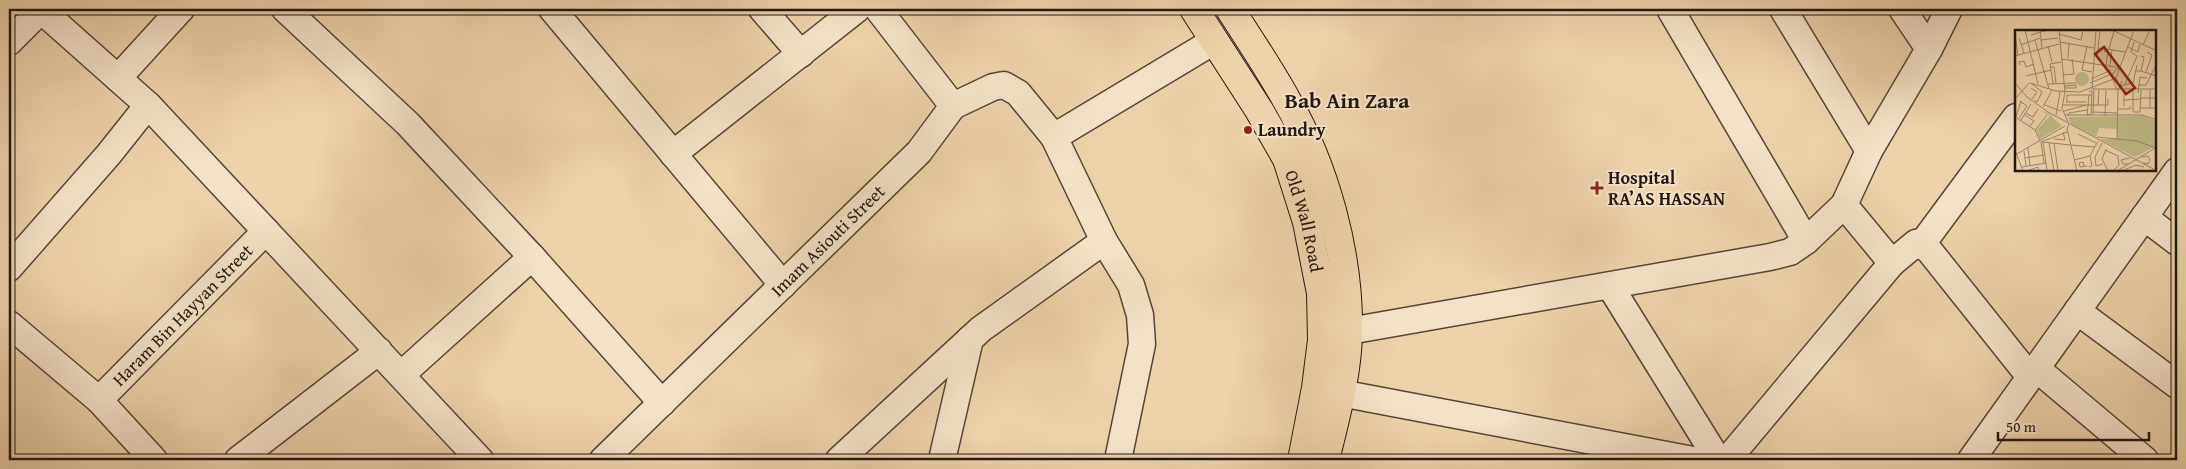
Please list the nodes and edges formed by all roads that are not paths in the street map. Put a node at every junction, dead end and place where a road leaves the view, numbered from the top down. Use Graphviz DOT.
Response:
graph roads {
  1 [pos="181,9"];
  2 [pos="285,9"];
  3 [pos="552,9"];
  4 [pos="762,9"];
  5 [pos="858,9"];
  6 [pos="878,9"];
  7 [pos="1194,9"];
  8 [pos="1230,9"];
  9 [pos="1670,9"];
  10 [pos="1783,9"];
  11 [pos="1902,9"];
  12 [pos="1949,9"];
  13 [pos="42,10"];
  14 [pos="1214,41"];
  15 [pos="9,42"];
  16 [pos="1929,49"];
  17 [pos="801,54"];
  18 [pos="118,78"];
  19 [pos="148,105"];
  20 [pos="953,106"];
  21 [pos="2015,118"];
  22 [pos="1054,137"];
  23 [pos="1869,151"];
  24 [pos="673,154"];
  25 [pos="2177,171"];
  26 [pos="1844,204"];
  27 [pos="2144,218"];
  28 [pos="266,230"];
  29 [pos="1104,241"];
  30 [pos="1806,241"];
  31 [pos="2177,242"];
  32 [pos="1922,244"];
  33 [pos="532,257"];
  34 [pos="1892,263"];
  35 [pos="9,268"];
  36 [pos="783,285"];
  37 [pos="1610,286"];
  38 [pos="1334,293"];
  39 [pos="2077,311"];
  40 [pos="9,324"];
  41 [pos="1348,331"];
  42 [pos="970,339"];
  43 [pos="379,351"];
  44 [pos="2033,373"];
  45 [pos="401,375"];
  46 [pos="2177,384"];
  47 [pos="1328,390"];
  48 [pos="99,400"];
  49 [pos="662,403"];
  50 [pos="612,457"];
  51 [pos="474,458"];
  52 [pos="1975,458"];
  53 [pos="154,460"];
  54 [pos="238,460"];
  55 [pos="839,460"];
  56 [pos="942,460"];
  57 [pos="1118,460"];
  58 [pos="1302,460"];
  59 [pos="1325,460"];
  60 [pos="1693,460"];
  61 [pos="1718,460"];
  62 [pos="1726,460"];
  63 [pos="2145,460"];
  1 -- 18 [label="street"];
  2 -- 33 [label="street"];
  3 -- 24 [label="street"];
  4 -- 17 [label="street"];
  5 -- 17 [label="street"];
  6 -- 20 [label="street"];
  7 -- 14 [label="main road, Old Wall Road"];
  8 -- 38 [label="main road, Old Wall Road"];
  9 -- 30 [label="street"];
  10 -- 23 [label="street"];
  11 -- 16 [label="street"];
  12 -- 16 [label="street"];
  13 -- 15 [label="street"];
  13 -- 18 [label="street"];
  14 -- 22 [label="street"];
  14 -- 38 [label="main road, Old Wall Road"];
  16 -- 23 [label="street"];
  17 -- 24 [label="street"];
  18 -- 19 [label="street"];
  19 -- 28 [label="street"];
  19 -- 35 [label="street"];
  20 -- 22 [label="street, Imam Asiouti Street"];
  20 -- 36 [label="street, Imam Asiouti Street"];
  21 -- 32 [label="street"];
  22 -- 29 [label="street, Imam Asiouti Street"];
  23 -- 26 [label="street"];
  24 -- 36 [label="street"];
  25 -- 27 [label="street"];
  26 -- 30 [label="street"];
  26 -- 34 [label="street"];
  27 -- 31 [label="street"];
  27 -- 39 [label="street"];
  28 -- 43 [label="street"];
  28 -- 48 [label="street, Haram Bin Hayyan Street"];
  29 -- 42 [label="street"];
  29 -- 57 [label="street, Imam Asiouti Street"];
  30 -- 37 [label="street"];
  32 -- 34 [label="street"];
  32 -- 44 [label="street"];
  33 -- 45 [label="street"];
  33 -- 49 [label="street"];
  34 -- 62 [label="street"];
  36 -- 49 [label="street, Imam Asiouti Street"];
  37 -- 41 [label="street"];
  37 -- 61 [label="street"];
  38 -- 41 [label="main road, Old Wall Road"];
  38 -- 47 [label="main road, Old Wall Road"];
  39 -- 44 [label="street"];
  39 -- 46 [label="street"];
  40 -- 48 [label="street"];
  41 -- 47 [label="main road, Old Wall Road"];
  42 -- 55 [label="street"];
  42 -- 56 [label="street"];
  43 -- 45 [label="street"];
  43 -- 54 [label="street"];
  44 -- 52 [label="street"];
  44 -- 63 [label="street"];
  45 -- 51 [label="street"];
  47 -- 58 [label="main road, Old Wall Road"];
  47 -- 59 [label="main road, Old Wall Road"];
  47 -- 60 [label="street"];
  48 -- 53 [label="street"];
  49 -- 50 [label="street, Imam Asiouti Street"];
}
